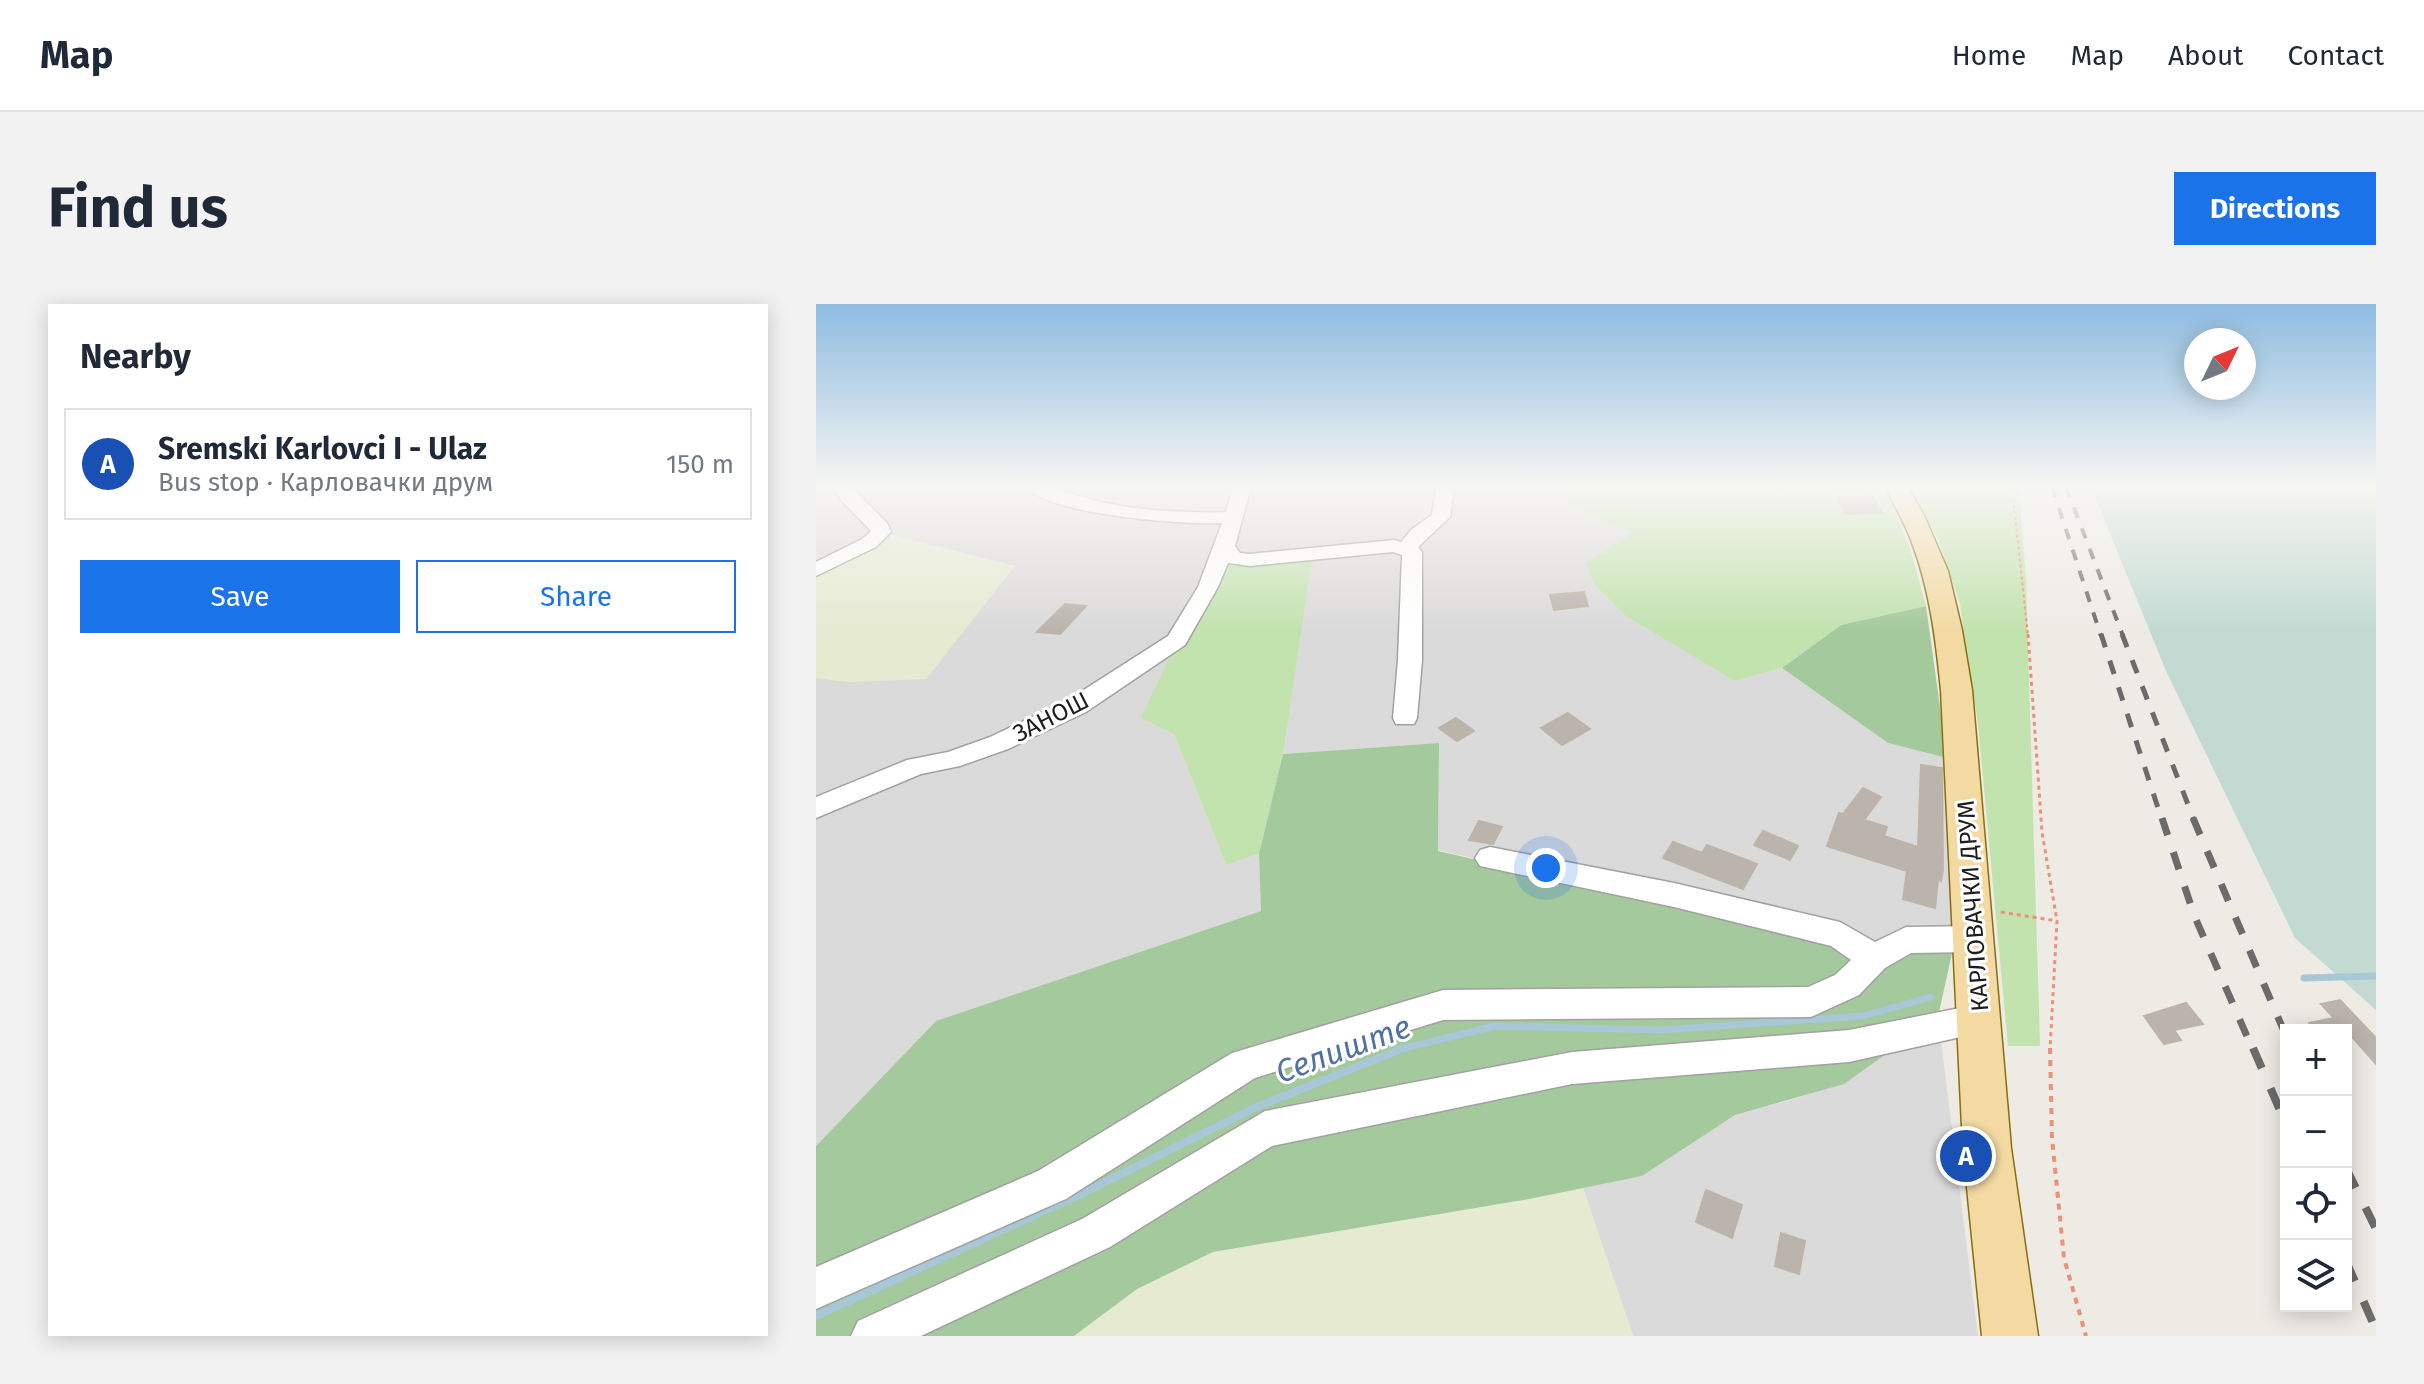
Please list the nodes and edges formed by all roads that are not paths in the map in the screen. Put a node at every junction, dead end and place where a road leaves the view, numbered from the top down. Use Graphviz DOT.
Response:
graph roads {
  1 [pos="878,535"];
  2 [pos="1228,535"];
  3 [pos="1417,535"];
  4 [pos="1920,535"];
  5 [pos="1225,546"];
  6 [pos="1407,548"];
  7 [pos="816,570"];
  8 [pos="1405,718"];
  9 [pos="816,808"];
  10 [pos="1490,858"];
  11 [pos="1974,923"];
  12 [pos="1874,958"];
  13 [pos="1980,1019"];
  14 [pos="816,1288"];
  15 [pos="873,1336"];
  16 [pos="2010,1336"];
  1 -- 7 [label="street"];
  2 -- 5 [label="street, ЗАНОШ"];
  3 -- 6 [label="street"];
  4 -- 11 [label="main road, КАРЛОВАЧКИ ДРУМ"];
  5 -- 6 [label="street"];
  5 -- 9 [label="street, ЗАНОШ"];
  6 -- 8 [label="street"];
  10 -- 12 [label="street"];
  11 -- 12 [label="street"];
  11 -- 13 [label="main road, КАРЛОВАЧКИ ДРУМ"];
  12 -- 14 [label="street"];
  13 -- 15 [label="street"];
  13 -- 16 [label="main road, КАРЛОВАЧКИ ДРУМ"];
}
